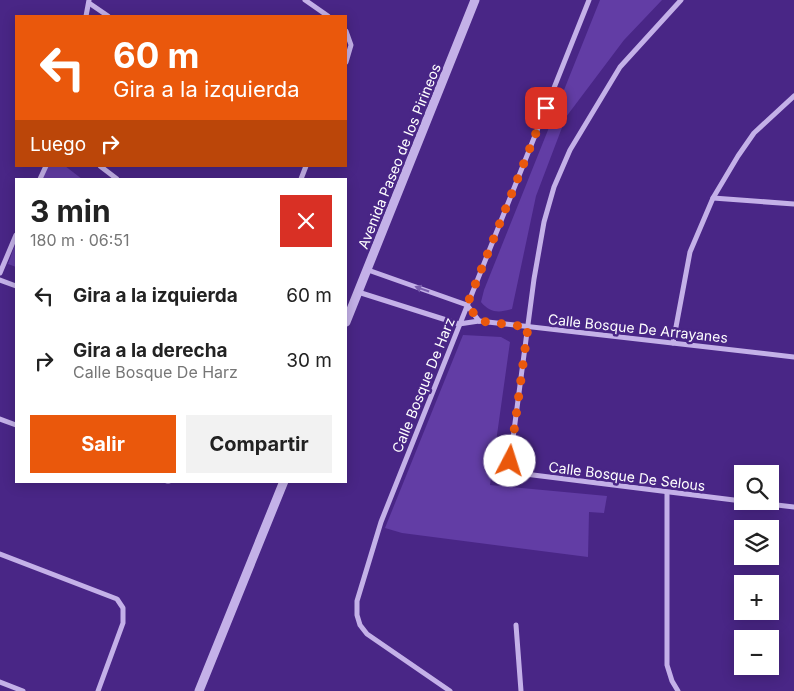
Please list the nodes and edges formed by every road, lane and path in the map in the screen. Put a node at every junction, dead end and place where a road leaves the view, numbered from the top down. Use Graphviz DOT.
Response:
graph roads {
  1 [pos="305,0"];
  2 [pos="475,0"];
  3 [pos="590,0"];
  4 [pos="681,0"];
  5 [pos="89,1"];
  6 [pos="86,15"];
  7 [pos="107,15"];
  8 [pos="327,15"];
  9 [pos="347,33"];
  10 [pos="347,60"];
  11 [pos="794,96"];
  12 [pos="101,167"];
  13 [pos="116,178"];
  14 [pos="713,198"];
  15 [pos="794,204"];
  16 [pos="15,237"];
  17 [pos="368,270"];
  18 [pos="0,273"];
  19 [pos="0,280"];
  20 [pos="15,286"];
  21 [pos="358,292"];
  22 [pos="467,305"];
  23 [pos="347,320"];
  24 [pos="480,321"];
  25 [pos="459,324"];
  26 [pos="528,327"];
  27 [pos="673,343"];
  28 [pos="794,357"];
  29 [pos="0,419"];
  30 [pos="15,426"];
  31 [pos="283,483"];
  32 [pos="667,493"];
  33 [pos="734,500"];
  34 [pos="779,505"];
  35 [pos="794,507"];
  36 [pos="0,554"];
  37 [pos="516,625"];
  38 [pos="0,682"];
  39 [pos="23,691"];
  40 [pos="98,691"];
  41 [pos="199,691"];
  42 [pos="450,691"];
  43 [pos="521,691"];
  44 [pos="678,691"];
  1 -- 8 [label="street"];
  2 -- 17 [label="street, Avenida Paseo de los Pirineos"];
  3 -- 22 [label="street, Calle Bosque De Harz"];
  4 -- 26 [label="street, Calle Bosque De Selous"];
  5 -- 6 [label="street"];
  5 -- 7 [label="street"];
  9 -- 10 [label="street"];
  11 -- 14 [label="street"];
  12 -- 13 [label="street"];
  14 -- 15 [label="street"];
  14 -- 27 [label="street"];
  16 -- 18 [label="street"];
  17 -- 21 [label="street, Avenida Paseo de los Pirineos"];
  22 -- 17 [label="street, one-way"];
  19 -- 20 [label="street"];
  21 -- 23 [label="street, Avenida Paseo de los Pirineos"];
  21 -- 25 [label="street, Calle Bosque De Arrayanes"];
  22 -- 24 [label="street"];
  22 -- 25 [label="street, Calle Bosque De Harz"];
  24 -- 25 [label="street, Calle Bosque De Arrayanes"];
  24 -- 26 [label="street, Calle Bosque De Arrayanes"];
  25 -- 42 [label="street, Calle Bosque De Harz"];
  26 -- 27 [label="street, Calle Bosque De Arrayanes"];
  26 -- 32 [label="street, Calle Bosque De Selous"];
  27 -- 28 [label="street, Calle Bosque De Arrayanes"];
  29 -- 30 [label="street"];
  31 -- 41 [label="street"];
  32 -- 33 [label="street, Calle Bosque De Selous"];
  32 -- 44 [label="street"];
  34 -- 35 [label="street, Calle Bosque De Selous"];
  36 -- 40 [label="street"];
  37 -- 43 [label="street"];
  38 -- 39 [label="street"];
}
